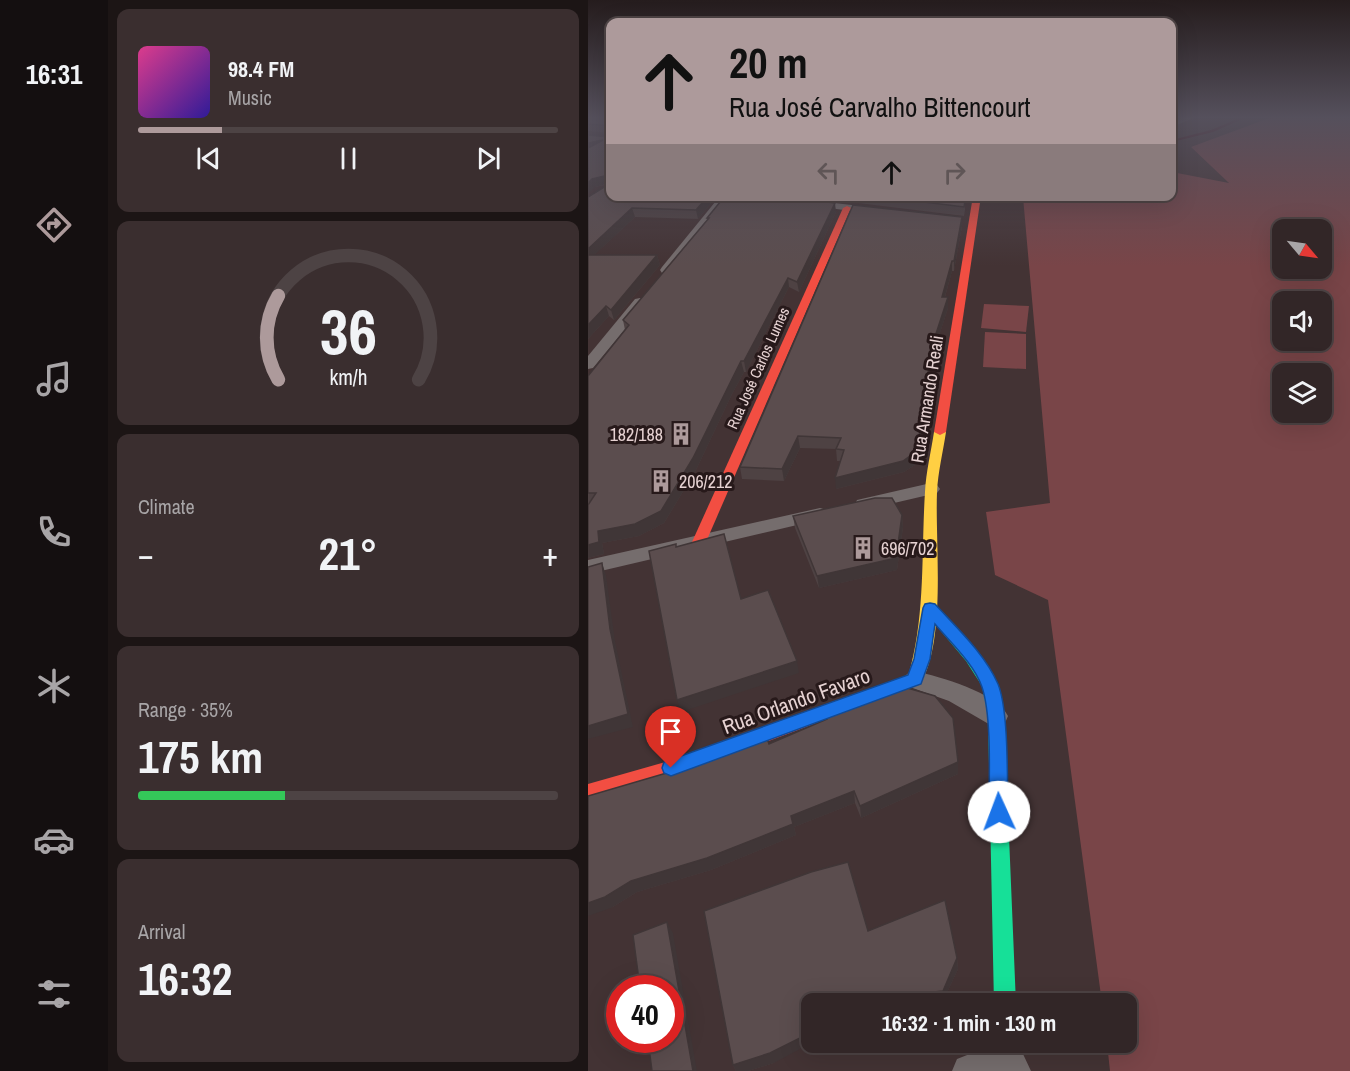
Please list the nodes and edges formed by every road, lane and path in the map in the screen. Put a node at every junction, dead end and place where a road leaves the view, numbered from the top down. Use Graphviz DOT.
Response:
graph roads {
  1 [pos="722,201"];
  2 [pos="791,201"];
  3 [pos="975,201"];
  4 [pos="847,208"];
  5 [pos="882,212"];
  6 [pos="661,276"];
  7 [pos="646,294"];
  8 [pos="588,365"];
  9 [pos="931,489"];
  10 [pos="699,542"];
  11 [pos="588,567"];
  12 [pos="930,608"];
  13 [pos="915,680"];
  14 [pos="996,716"];
  15 [pos="588,792"];
  16 [pos="1005,993"];
  17 [pos="1009,1056"];
  18 [pos="969,1071"];
  1 -- 6 [label="street"];
  2 -- 4 [label="street"];
  3 -- 9 [label="street, Rua Armando Reali"];
  4 -- 5 [label="street"];
  4 -- 10 [label="street, Rua José Carlos Lumes"];
  7 -- 8 [label="street"];
  9 -- 10 [label="street"];
  9 -- 12 [label="street, Rua Armando Reali"];
  10 -- 11 [label="street"];
  12 -- 13 [label="street, Rua Armando Reali"];
  12 -- 14 [label="street"];
  13 -- 14 [label="street"];
  13 -- 15 [label="street, Rua Orlando Favaro"];
  14 -- 16 [label="street"];
  17 -- 18 [label="street"];
}
